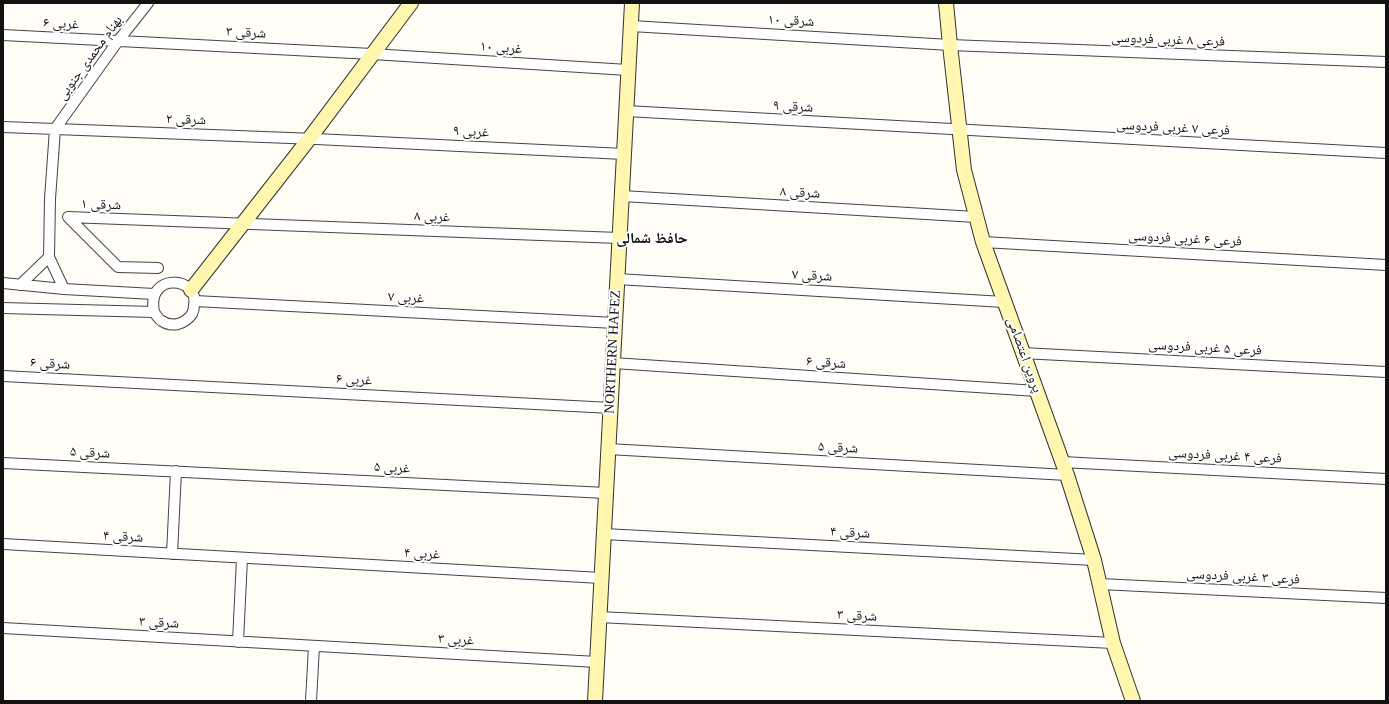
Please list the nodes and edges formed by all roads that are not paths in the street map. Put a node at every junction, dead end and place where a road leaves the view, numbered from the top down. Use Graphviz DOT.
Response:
graph roads {
  1 [pos="148,3"];
  2 [pos="411,3"];
  3 [pos="632,3"];
  4 [pos="946,3"];
  5 [pos="631,26"];
  6 [pos="3,35"];
  7 [pos="118,41"];
  8 [pos="950,45"];
  9 [pos="372,54"];
  10 [pos="1386,62"];
  11 [pos="628,70"];
  12 [pos="626,111"];
  13 [pos="3,127"];
  14 [pos="55,129"];
  15 [pos="959,131"];
  16 [pos="312,139"];
  17 [pos="1386,153"];
  18 [pos="624,154"];
  19 [pos="622,196"];
  20 [pos="976,217"];
  21 [pos="244,223"];
  22 [pos="620,238"];
  23 [pos="983,242"];
  24 [pos="49,257"];
  25 [pos="1386,264"];
  26 [pos="158,268"];
  27 [pos="617,279"];
  28 [pos="3,284"];
  29 [pos="20,285"];
  30 [pos="64,289"];
  31 [pos="154,294"];
  32 [pos="193,296"];
  33 [pos="1004,302"];
  34 [pos="3,308"];
  35 [pos="154,312"];
  36 [pos="615,323"];
  37 [pos="1022,353"];
  38 [pos="613,363"];
  39 [pos="1386,372"];
  40 [pos="3,376"];
  41 [pos="96,381"];
  42 [pos="1036,391"];
  43 [pos="610,408"];
  44 [pos="608,449"];
  45 [pos="3,463"];
  46 [pos="1065,469"];
  47 [pos="176,471"];
  48 [pos="1386,479"];
  49 [pos="606,492"];
  50 [pos="604,534"];
  51 [pos="3,544"];
  52 [pos="172,554"];
  53 [pos="242,558"];
  54 [pos="1094,560"];
  55 [pos="601,578"];
  56 [pos="1100,584"];
  57 [pos="1386,598"];
  58 [pos="599,617"];
  59 [pos="3,628"];
  60 [pos="238,642"];
  61 [pos="1114,643"];
  62 [pos="314,646"];
  63 [pos="597,662"];
  64 [pos="311,701"];
  65 [pos="595,701"];
  66 [pos="1133,701"];
  1 -- 7 [label="street, بهنام محمدی جنوبی"];
  2 -- 9 [label="main road"];
  3 -- 5 [label="main road, NORTHERN HAFEZ"];
  4 -- 8 [label="main road, پروین اعتصامی"];
  5 -- 8 [label="street, شرقی ۱۰"];
  5 -- 11 [label="main road, NORTHERN HAFEZ"];
  6 -- 7 [label="street, ۶ غربی"];
  7 -- 9 [label="street, ۳ شرقی"];
  7 -- 14 [label="street, بهنام محمدی جنوبی"];
  8 -- 10 [label="street, فرعی ۸ غربی فردوسی"];
  8 -- 15 [label="main road, پروین اعتصامی"];
  9 -- 11 [label="street, ۱۰ غربی"];
  9 -- 16 [label="main road"];
  11 -- 12 [label="main road, NORTHERN HAFEZ"];
  12 -- 15 [label="street, شرقی ۹"];
  12 -- 18 [label="main road, NORTHERN HAFEZ"];
  13 -- 14 [label="street"];
  14 -- 16 [label="street, ۲ شرقی"];
  14 -- 24 [label="street"];
  15 -- 17 [label="street, فرعی ۷ غربی فردوسی"];
  15 -- 20 [label="main road, پروین اعتصامی"];
  16 -- 18 [label="street, ۹ غربی"];
  16 -- 21 [label="main road"];
  18 -- 19 [label="main road, NORTHERN HAFEZ"];
  19 -- 20 [label="street, ۸ شرقی"];
  19 -- 22 [label="main road, NORTHERN HAFEZ"];
  20 -- 23 [label="main road, پروین اعتصامی"];
  21 -- 22 [label="street, ۸ غربی"];
  21 -- 26 [label="street, ۱ شرقی"];
  21 -- 32 [label="main road"];
  22 -- 27 [label="main road, NORTHERN HAFEZ"];
  23 -- 25 [label="street, فرعی ۶ غربی فردوسی"];
  23 -- 33 [label="main road, پروین اعتصامی"];
  24 -- 29 [label="street"];
  24 -- 30 [label="street"];
  27 -- 33 [label="street, ۷ شرقی"];
  27 -- 36 [label="main road, NORTHERN HAFEZ"];
  28 -- 29 [label="street"];
  29 -- 30 [label="street"];
  30 -- 31 [label="street"];
  31 -- 32 [label="street"];
  31 -- 35 [label="street"];
  32 -- 35 [label="street"];
  32 -- 36 [label="street, ۷ غربی"];
  33 -- 37 [label="main road, پروین اعتصامی"];
  34 -- 35 [label="street"];
  36 -- 38 [label="main road, NORTHERN HAFEZ"];
  37 -- 39 [label="street, فرعی ۵ غربی فردوسی"];
  37 -- 42 [label="main road, پروین اعتصامی"];
  38 -- 42 [label="street, ۶ شرقی"];
  38 -- 43 [label="main road, NORTHERN HAFEZ"];
  40 -- 41 [label="street, ۶ شرقی"];
  41 -- 43 [label="street, ۶ غربی"];
  42 -- 46 [label="main road, پروین اعتصامی"];
  43 -- 44 [label="main road, NORTHERN HAFEZ"];
  44 -- 46 [label="street, ۵ شرقی"];
  44 -- 49 [label="main road, NORTHERN HAFEZ"];
  45 -- 47 [label="street, ۵ شرقی"];
  46 -- 48 [label="street, فرعی ۴ غربی فردوسی"];
  46 -- 54 [label="main road, پروین اعتصامی"];
  47 -- 49 [label="street, ۵ غربی"];
  47 -- 52 [label="street"];
  49 -- 50 [label="main road, NORTHERN HAFEZ"];
  50 -- 54 [label="street, ۴ شرقی"];
  50 -- 55 [label="main road, NORTHERN HAFEZ"];
  51 -- 52 [label="street, ۴ شرقی"];
  52 -- 53 [label="street, ۴ شرقی"];
  53 -- 55 [label="street, ۴ غربی"];
  53 -- 60 [label="street"];
  54 -- 56 [label="main road, پروین اعتصامی"];
  55 -- 58 [label="main road, NORTHERN HAFEZ"];
  56 -- 57 [label="street, فرعی ۳ غربی فردوسی"];
  56 -- 61 [label="main road, پروین اعتصامی"];
  58 -- 61 [label="street, ۳ شرقی"];
  58 -- 63 [label="main road, NORTHERN HAFEZ"];
  59 -- 60 [label="street, ۳ شرقی"];
  60 -- 62 [label="street, ۳ شرقی"];
  61 -- 66 [label="main road, پروین اعتصامی"];
  62 -- 63 [label="street, ۳ غربی"];
  62 -- 64 [label="street"];
  63 -- 65 [label="main road, NORTHERN HAFEZ"];
}
